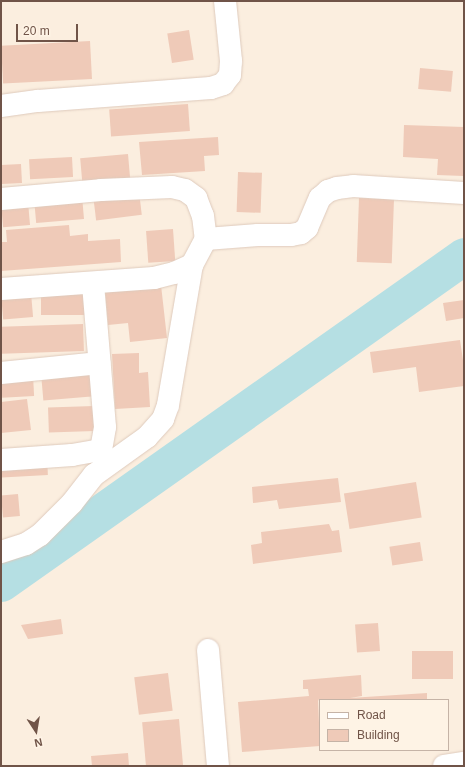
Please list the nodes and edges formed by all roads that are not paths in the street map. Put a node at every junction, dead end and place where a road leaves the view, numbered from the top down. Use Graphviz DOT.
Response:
graph roads {
  1 [pos="225,1"];
  2 [pos="1,106"];
  3 [pos="464,193"];
  4 [pos="1,199"];
  5 [pos="206,239"];
  6 [pos="192,265"];
  7 [pos="93,283"];
  8 [pos="1,289"];
  9 [pos="99,363"];
  10 [pos="1,373"];
  11 [pos="101,450"];
  12 [pos="1,460"];
  13 [pos="94,475"];
  14 [pos="1,552"];
  15 [pos="208,650"];
  16 [pos="464,763"];
  17 [pos="218,766"];
  18 [pos="444,766"];
  1 -- 2 [label="street"];
  3 -- 5 [label="street"];
  4 -- 5 [label="street"];
  5 -- 6 [label="street"];
  6 -- 7 [label="street"];
  6 -- 13 [label="street"];
  7 -- 8 [label="street"];
  7 -- 9 [label="street"];
  9 -- 10 [label="street"];
  9 -- 11 [label="street"];
  11 -- 12 [label="street"];
  11 -- 13 [label="street"];
  13 -- 14 [label="street"];
  15 -- 17 [label="street"];
  16 -- 18 [label="street"];
}
